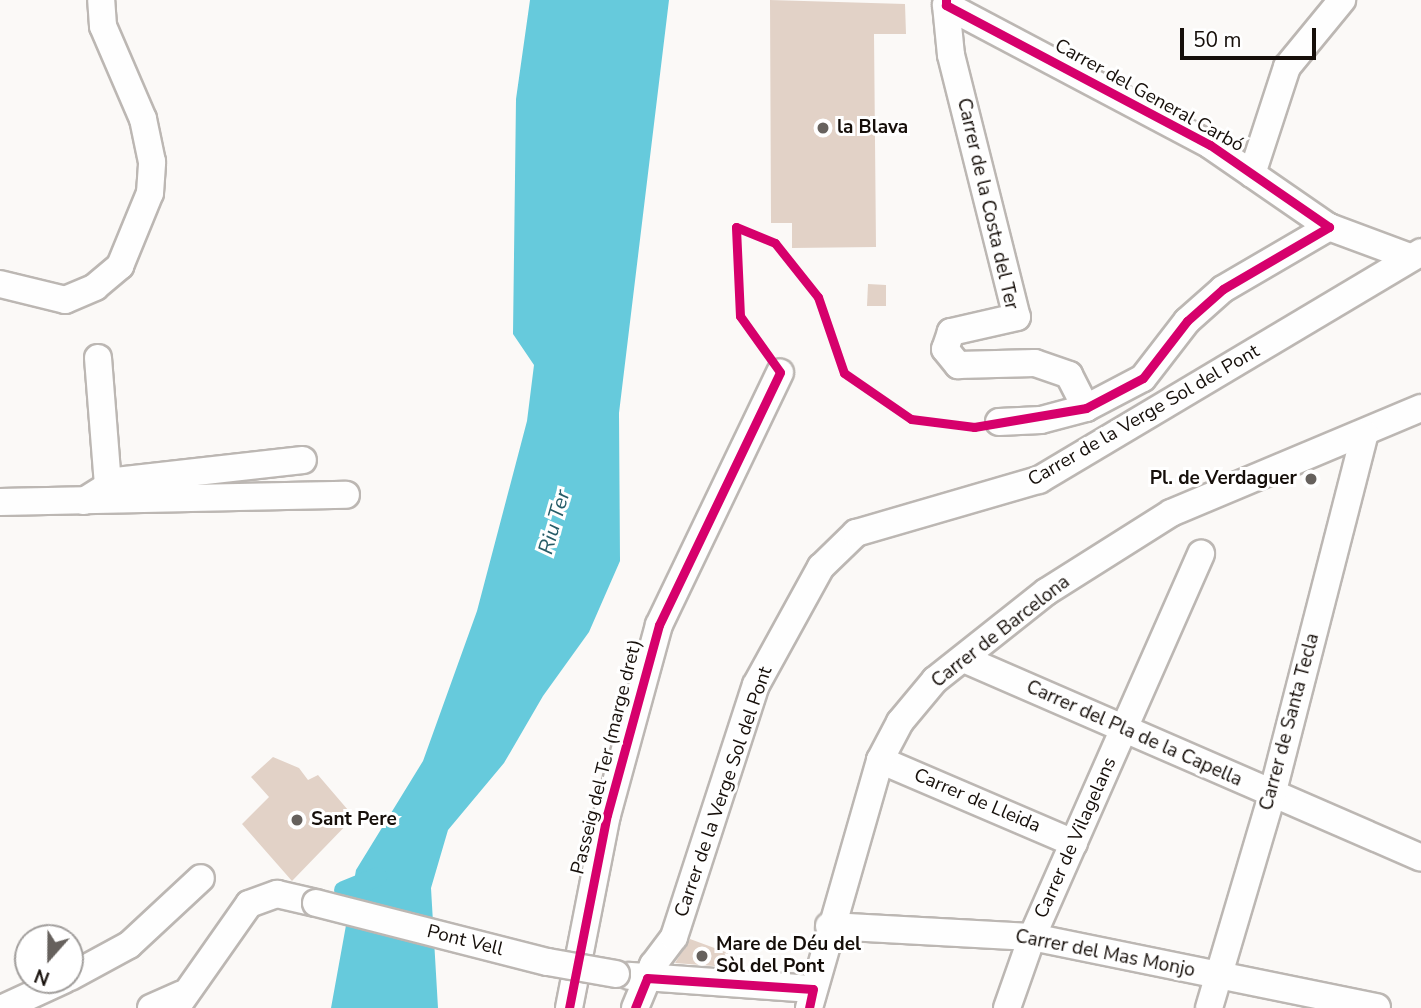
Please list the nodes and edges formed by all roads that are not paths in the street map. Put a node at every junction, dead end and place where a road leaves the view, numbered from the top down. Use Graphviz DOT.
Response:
graph roads {
  1 [pos="101,0"];
  2 [pos="1342,0"];
  3 [pos="946,5"];
  4 [pos="1252,174"];
  5 [pos="1329,227"];
  6 [pos="1414,254"];
  7 [pos="0,284"];
  8 [pos="98,358"];
  9 [pos="780,372"];
  10 [pos="1086,408"];
  11 [pos="1421,408"];
  12 [pos="999,422"];
  13 [pos="1365,434"];
  14 [pos="303,460"];
  15 [pos="108,486"];
  16 [pos="346,495"];
  17 [pos="0,502"];
  18 [pos="83,502"];
  19 [pos="1201,554"];
  20 [pos="964,659"];
  21 [pos="1124,731"];
  22 [pos="880,760"];
  23 [pos="1272,795"];
  24 [pos="1074,843"];
  25 [pos="1421,858"];
  26 [pos="201,878"];
  27 [pos="830,926"];
  28 [pos="1032,937"];
  29 [pos="84,969"];
  30 [pos="1216,976"];
  31 [pos="647,978"];
  32 [pos="34,994"];
  33 [pos="811,999"];
  34 [pos="179,1001"];
  35 [pos="1377,1007"];
  36 [pos="3,1008"];
  37 [pos="151,1008"];
  38 [pos="569,1008"];
  39 [pos="635,1008"];
  40 [pos="1007,1008"];
  41 [pos="1209,1008"];
  1 -- 7 [label="street"];
  2 -- 4 [label="street"];
  3 -- 4 [label="street, Carrer del General Carbó"];
  3 -- 10 [label="street, Carrer de la Costa del Ter"];
  4 -- 5 [label="street, Carrer del General Carbó"];
  5 -- 6 [label="street, Carrer del General Carbó"];
  5 -- 10 [label="street"];
  6 -- 31 [label="street, Carrer de la Verge Sol del Pont"];
  8 -- 15 [label="street"];
  9 -- 38 [label="street, Passeig del Ter (marge dret)"];
  10 -- 12 [label="street"];
  11 -- 13 [label="street, Carrer de Barcelona"];
  13 -- 20 [label="street, Carrer de Barcelona"];
  13 -- 23 [label="street, Carrer de Santa Tecla"];
  14 -- 15 [label="street"];
  15 -- 18 [label="street"];
  16 -- 18 [label="street"];
  17 -- 18 [label="street"];
  19 -- 21 [label="street, Carrer de Vilagelans"];
  20 -- 21 [label="street, Carrer del Pla de la Capella"];
  20 -- 22 [label="street, Carrer de Barcelona"];
  21 -- 23 [label="street, Carrer del Pla de la Capella"];
  21 -- 24 [label="street, Carrer de Vilagelans"];
  22 -- 24 [label="street, Carrer de Lleida"];
  22 -- 27 [label="street, Carrer de Barcelona"];
  23 -- 25 [label="street, Carrer del Pla de la Capella"];
  23 -- 30 [label="street, Carrer de Santa Tecla"];
  24 -- 28 [label="street, Carrer de Vilagelans"];
  26 -- 29 [label="street"];
  27 -- 28 [label="street, Carrer del Mas Monjo"];
  27 -- 33 [label="street, Carrer de Barcelona"];
  28 -- 30 [label="street, Carrer del Mas Monjo"];
  28 -- 40 [label="street, Carrer de Vilagelans"];
  30 -- 35 [label="street, Carrer del Mas Monjo"];
  30 -- 41 [label="street, Carrer de Santa Tecla"];
  31 -- 33 [label="street, Pont Vell"];
  31 -- 34 [label="street, Pont Vell, bridge"];
  31 -- 39 [label="street, Carrer de la Verge Sol del Pont"];
  32 -- 36 [label="street"];
  34 -- 37 [label="street"];
}
